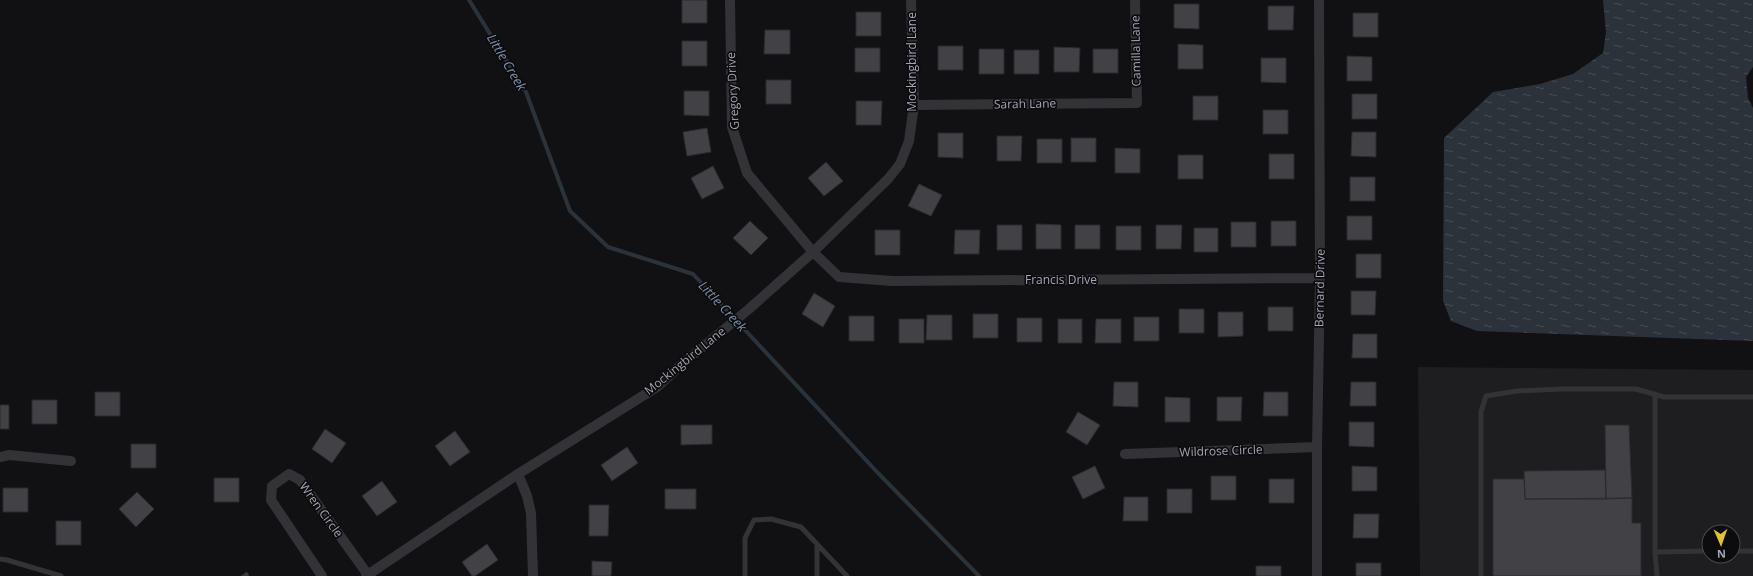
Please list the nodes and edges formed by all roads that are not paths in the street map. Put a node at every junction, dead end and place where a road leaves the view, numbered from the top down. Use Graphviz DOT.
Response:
graph roads {
  1 [pos="730,0"];
  2 [pos="911,0"];
  3 [pos="1136,0"];
  4 [pos="1319,0"];
  5 [pos="1137,102"];
  6 [pos="914,105"];
  7 [pos="813,252"];
  8 [pos="1320,278"];
  9 [pos="1656,394"];
  10 [pos="1753,396"];
  11 [pos="1317,447"];
  12 [pos="1125,454"];
  13 [pos="0,457"];
  14 [pos="71,461"];
  15 [pos="518,474"];
  16 [pos="817,544"];
  17 [pos="1701,551"];
  18 [pos="1741,551"];
  19 [pos="1753,551"];
  20 [pos="1655,552"];
  21 [pos="0,560"];
  22 [pos="367,575"];
  23 [pos="61,576"];
  24 [pos="322,576"];
  25 [pos="532,576"];
  26 [pos="745,576"];
  27 [pos="817,576"];
  28 [pos="847,576"];
  29 [pos="1317,576"];
  30 [pos="1480,576"];
  31 [pos="1657,576"];
  1 -- 7 [label="street, Gregory Drive"];
  2 -- 6 [label="street, Mockingbird Lane"];
  3 -- 5 [label="street, Camilla Lane"];
  4 -- 8 [label="street, Bernard Drive"];
  5 -- 6 [label="street, Sarah Lane"];
  6 -- 7 [label="street, Mockingbird Lane"];
  7 -- 8 [label="street, Francis Drive"];
  7 -- 15 [label="street, Mockingbird Lane"];
  8 -- 11 [label="street, Bernard Drive"];
  9 -- 10 [label="lane"];
  9 -- 20 [label="lane"];
  9 -- 30 [label="lane"];
  11 -- 12 [label="street, Wildrose Circle"];
  11 -- 29 [label="street, Bernard Drive"];
  13 -- 14 [label="street"];
  15 -- 22 [label="street, Mockingbird Lane"];
  15 -- 25 [label="street"];
  16 -- 26 [label="lane"];
  16 -- 27 [label="lane"];
  16 -- 28 [label="lane"];
  17 -- 20 [label="lane"];
  18 -- 19 [label="lane"];
  20 -- 31 [label="lane"];
  21 -- 23 [label="lane"];
  22 -- 24 [label="street, Wren Circle"];
}
